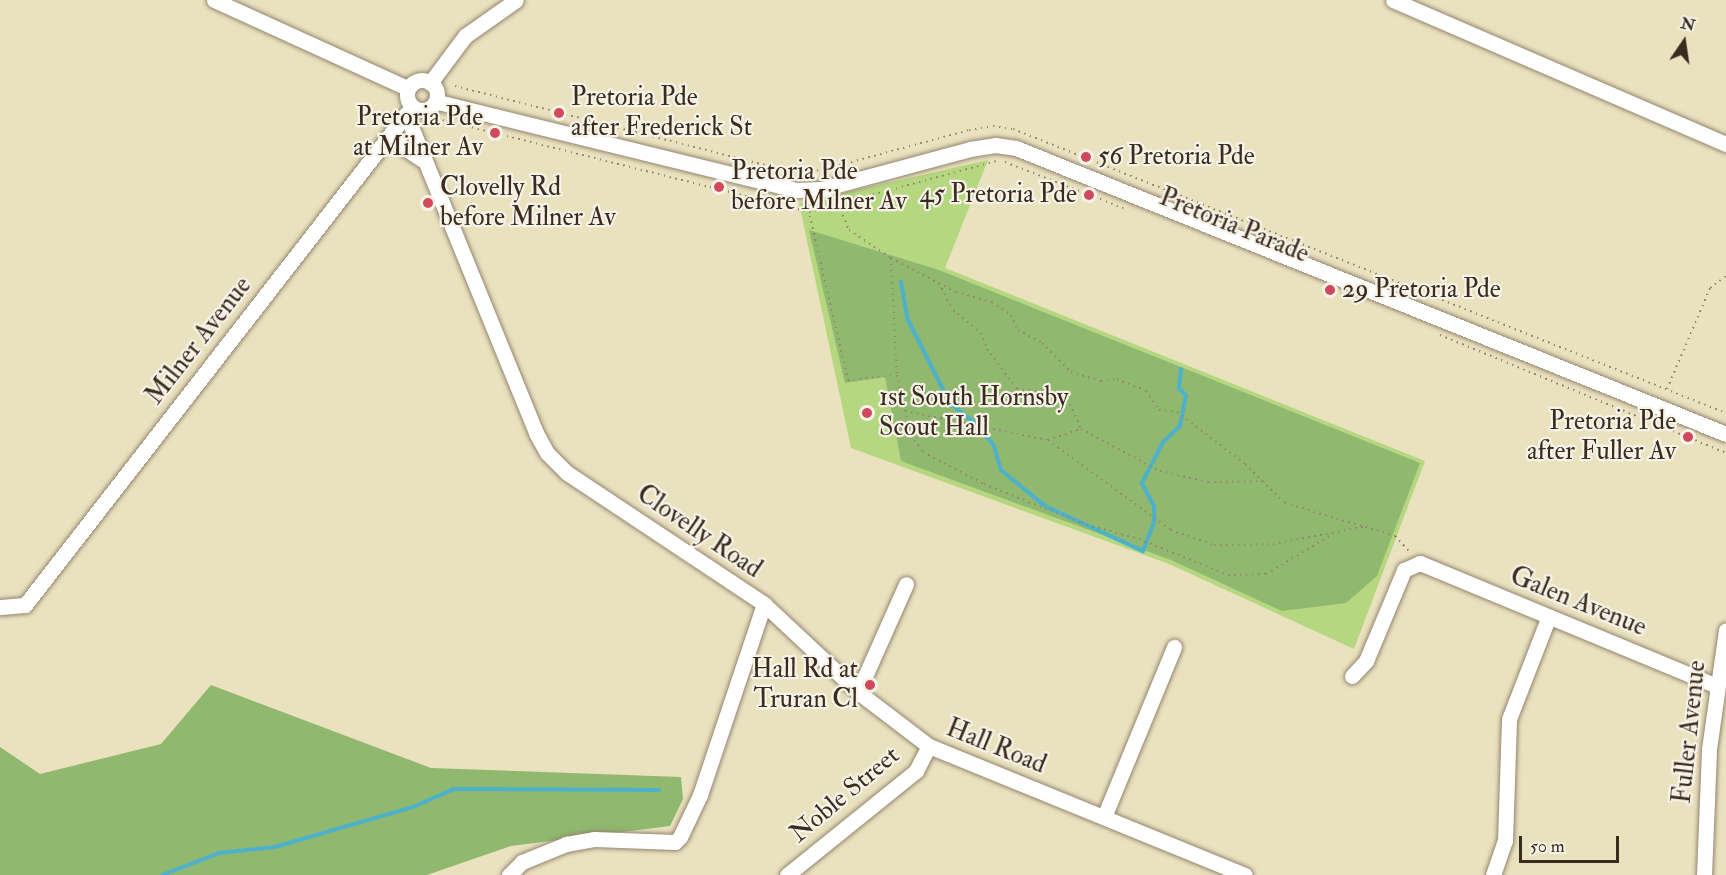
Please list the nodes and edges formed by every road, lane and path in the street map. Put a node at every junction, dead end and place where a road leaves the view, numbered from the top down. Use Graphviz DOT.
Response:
graph roads {
  1 [pos="214,0"];
  2 [pos="516,0"];
  3 [pos="1393,0"];
  4 [pos="429,83"];
  5 [pos="455,86"];
  6 [pos="407,88"];
  7 [pos="438,102"];
  8 [pos="409,110"];
  9 [pos="431,117"];
  10 [pos="388,137"];
  11 [pos="1726,144"];
  12 [pos="424,160"];
  13 [pos="803,190"];
  14 [pos="838,204"];
  15 [pos="809,212"];
  16 [pos="1133,212"];
  17 [pos="891,258"];
  18 [pos="1726,276"];
  19 [pos="939,282"];
  20 [pos="1430,332"];
  21 [pos="897,375"];
  22 [pos="1667,389"];
  23 [pos="906,411"];
  24 [pos="1726,413"];
  25 [pos="1081,429"];
  26 [pos="1726,434"];
  27 [pos="1048,440"];
  28 [pos="1726,453"];
  29 [pos="1259,481"];
  30 [pos="1369,526"];
  31 [pos="1333,534"];
  32 [pos="1417,563"];
  33 [pos="906,584"];
  34 [pos="764,604"];
  35 [pos="0,608"];
  36 [pos="1549,616"];
  37 [pos="1726,630"];
  38 [pos="1174,647"];
  39 [pos="1352,676"];
  40 [pos="1717,686"];
  41 [pos="858,692"];
  42 [pos="929,746"];
  43 [pos="1104,817"];
  44 [pos="509,875"];
  45 [pos="787,875"];
  46 [pos="1245,875"];
  47 [pos="1493,875"];
  48 [pos="1704,875"];
  1 -- 6 [label="street"];
  2 -- 4 [label="street"];
  3 -- 11 [label="street"];
  4 -- 6 [label="street"];
  4 -- 7 [label="street"];
  5 -- 22 [label="path, Pretoria Parade"];
  6 -- 8 [label="street"];
  7 -- 8 [label="street"];
  7 -- 13 [label="street, Pretoria Parade"];
  8 -- 10 [label="street, Milner Avenue"];
  8 -- 12 [label="street, Clovelly Road"];
  9 -- 15 [label="path, Pretoria Parade"];
  10 -- 12 [label="street"];
  10 -- 35 [label="street, Milner Avenue"];
  12 -- 34 [label="street, Clovelly Road"];
  13 -- 15 [label="path"];
  13 -- 26 [label="street, Pretoria Parade"];
  14 -- 15 [label="path, Pretoria Parade"];
  14 -- 16 [label="path, Pretoria Parade"];
  14 -- 17 [label="path"];
  15 -- 21 [label="path"];
  17 -- 19 [label="path"];
  17 -- 21 [label="path"];
  18 -- 22 [label="path"];
  19 -- 25 [label="path"];
  19 -- 29 [label="path"];
  20 -- 28 [label="path"];
  21 -- 23 [label="path"];
  22 -- 24 [label="path, Pretoria Parade"];
  23 -- 27 [label="path"];
  23 -- 31 [label="path"];
  25 -- 27 [label="path"];
  25 -- 29 [label="path"];
  27 -- 31 [label="path"];
  29 -- 30 [label="path"];
  30 -- 31 [label="path"];
  30 -- 32 [label="path"];
  32 -- 36 [label="street, Galen Avenue"];
  32 -- 39 [label="street"];
  33 -- 41 [label="street"];
  34 -- 41 [label="street, Hall Road"];
  34 -- 44 [label="street, Clovelly Road"];
  36 -- 40 [label="street, Galen Avenue"];
  36 -- 47 [label="street"];
  37 -- 40 [label="street, Fuller Avenue"];
  38 -- 43 [label="street"];
  40 -- 48 [label="street, Fuller Avenue"];
  41 -- 42 [label="street, Hall Road"];
  42 -- 43 [label="street, Hall Road"];
  42 -- 45 [label="street, Noble Street"];
  43 -- 46 [label="street, Hall Road"];
}
